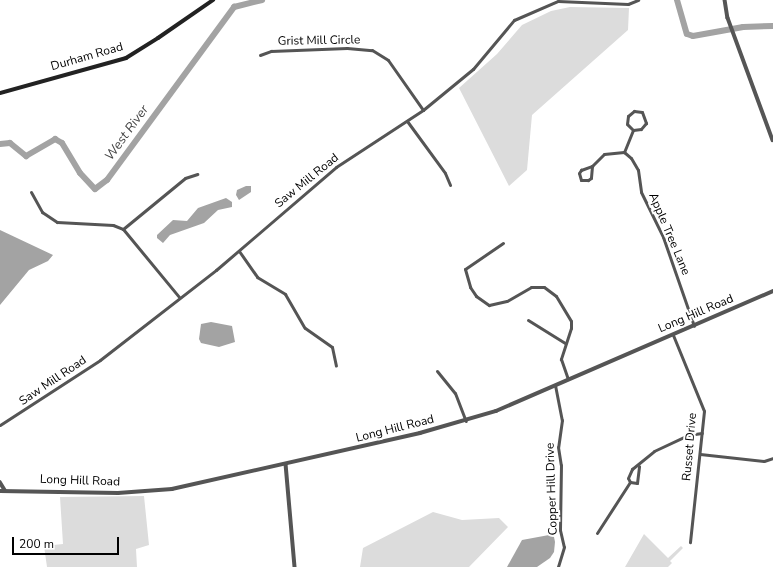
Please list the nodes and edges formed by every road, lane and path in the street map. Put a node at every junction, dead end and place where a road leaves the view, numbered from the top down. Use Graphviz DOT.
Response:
graph roads {
  1 [pos="213,0"];
  2 [pos="638,0"];
  3 [pos="725,0"];
  4 [pos="260,55"];
  5 [pos="0,93"];
  6 [pos="423,110"];
  7 [pos="407,121"];
  8 [pos="633,130"];
  9 [pos="773,140"];
  10 [pos="624,152"];
  11 [pos="592,166"];
  12 [pos="197,174"];
  13 [pos="450,185"];
  14 [pos="31,192"];
  15 [pos="123,229"];
  16 [pos="503,243"];
  17 [pos="239,251"];
  18 [pos="773,291"];
  19 [pos="179,297"];
  20 [pos="528,320"];
  21 [pos="694,326"];
  22 [pos="673,335"];
  23 [pos="565,342"];
  24 [pos="336,366"];
  25 [pos="437,371"];
  26 [pos="568,379"];
  27 [pos="555,385"];
  28 [pos="466,421"];
  29 [pos="0,425"];
  30 [pos="702,433"];
  31 [pos="700,454"];
  32 [pos="773,458"];
  33 [pos="286,464"];
  34 [pos="639,466"];
  35 [pos="0,482"];
  36 [pos="630,482"];
  37 [pos="5,490"];
  38 [pos="0,491"];
  39 [pos="597,533"];
  40 [pos="690,542"];
  41 [pos="294,567"];
  42 [pos="558,567"];
  1 -- 5 [label="main road, Durham Road"];
  2 -- 6 [label="street, Saw Mill Road"];
  3 -- 9 [label="street"];
  4 -- 6 [label="street, Grist Mill Circle"];
  6 -- 7 [label="street, Saw Mill Road"];
  7 -- 13 [label="street"];
  7 -- 17 [label="street, Saw Mill Road"];
  8 -- 8 [label="street"];
  8 -- 10 [label="street"];
  10 -- 11 [label="street"];
  10 -- 21 [label="street, Apple Tree Lane"];
  11 -- 11 [label="street"];
  12 -- 15 [label="street"];
  14 -- 15 [label="street"];
  15 -- 19 [label="street"];
  16 -- 23 [label="street"];
  17 -- 19 [label="street, Saw Mill Road"];
  17 -- 24 [label="street"];
  18 -- 21 [label="street, Long Hill Road"];
  19 -- 29 [label="street, Saw Mill Road"];
  20 -- 23 [label="street"];
  21 -- 22 [label="street, Long Hill Road"];
  22 -- 26 [label="street, Long Hill Road"];
  22 -- 30 [label="street, Russet Drive"];
  23 -- 26 [label="street"];
  25 -- 28 [label="street"];
  26 -- 27 [label="street, Long Hill Road"];
  27 -- 28 [label="street, Long Hill Road"];
  27 -- 42 [label="street, Copper Hill Drive"];
  28 -- 33 [label="street, Long Hill Road"];
  30 -- 31 [label="street, Russet Drive"];
  30 -- 34 [label="street"];
  31 -- 32 [label="street"];
  31 -- 40 [label="street, Russet Drive"];
  33 -- 37 [label="street, Long Hill Road"];
  33 -- 41 [label="street"];
  34 -- 36 [label="street"];
  34 -- 36 [label="street"];
  35 -- 37 [label="street"];
  36 -- 39 [label="street"];
  37 -- 38 [label="street, Long Hill Road"];
}
